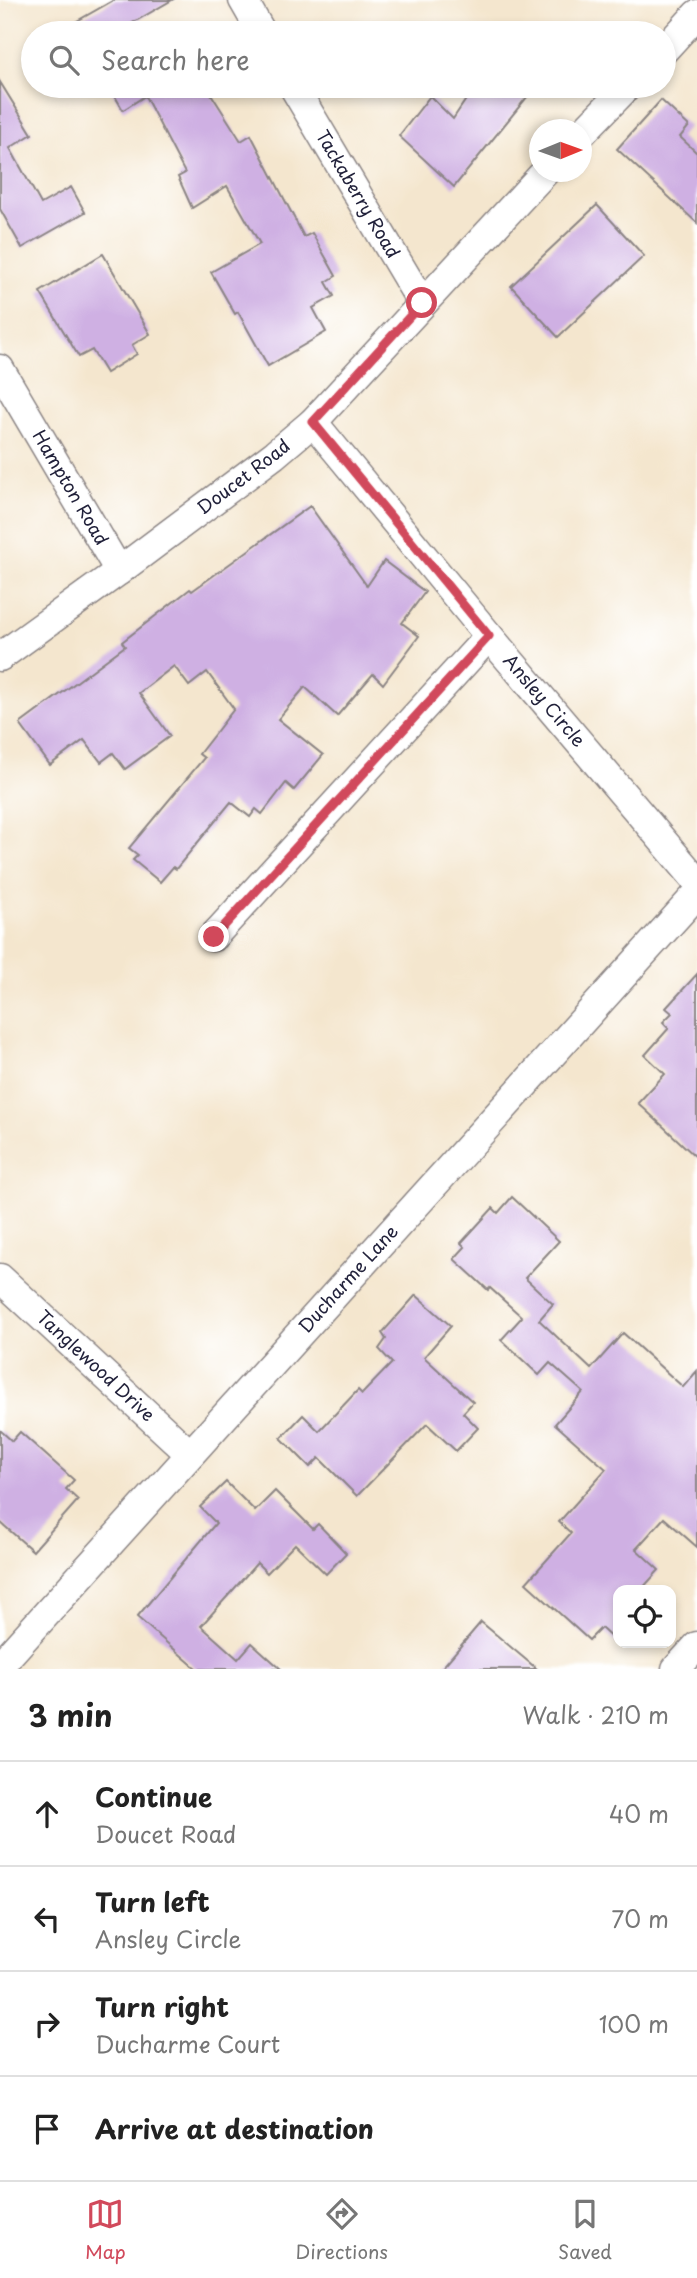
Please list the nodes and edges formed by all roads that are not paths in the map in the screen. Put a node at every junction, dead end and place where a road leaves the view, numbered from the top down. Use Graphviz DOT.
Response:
graph roads {
  1 [pos="243,0"];
  2 [pos="255,21"];
  3 [pos="300,98"];
  4 [pos="616,98"];
  5 [pos="592,124"];
  6 [pos="536,182"];
  7 [pos="422,303"];
  8 [pos="0,369"];
  9 [pos="313,422"];
  10 [pos="120,571"];
  11 [pos="489,636"];
  12 [pos="0,657"];
  13 [pos="697,881"];
  14 [pos="697,894"];
  15 [pos="214,937"];
  16 [pos="0,1278"];
  17 [pos="190,1454"];
  18 [pos="697,1646"];
  19 [pos="0,1665"];
  20 [pos="676,1669"];
  1 -- 2 [label="street"];
  3 -- 7 [label="street, Tackaberry Road"];
  4 -- 5 [label="street"];
  6 -- 7 [label="street, Doucet Road"];
  7 -- 9 [label="street, Doucet Road"];
  8 -- 10 [label="street, Hampton Road"];
  9 -- 10 [label="street, Doucet Road"];
  9 -- 11 [label="street, Ansley Circle"];
  10 -- 12 [label="street, Doucet Road"];
  11 -- 13 [label="street, Ansley Circle"];
  11 -- 15 [label="street"];
  14 -- 17 [label="street, Ducharme Lane"];
  16 -- 17 [label="street, Tanglewood Drive"];
  17 -- 19 [label="street, Ducharme Lane"];
  18 -- 20 [label="street"];
}
